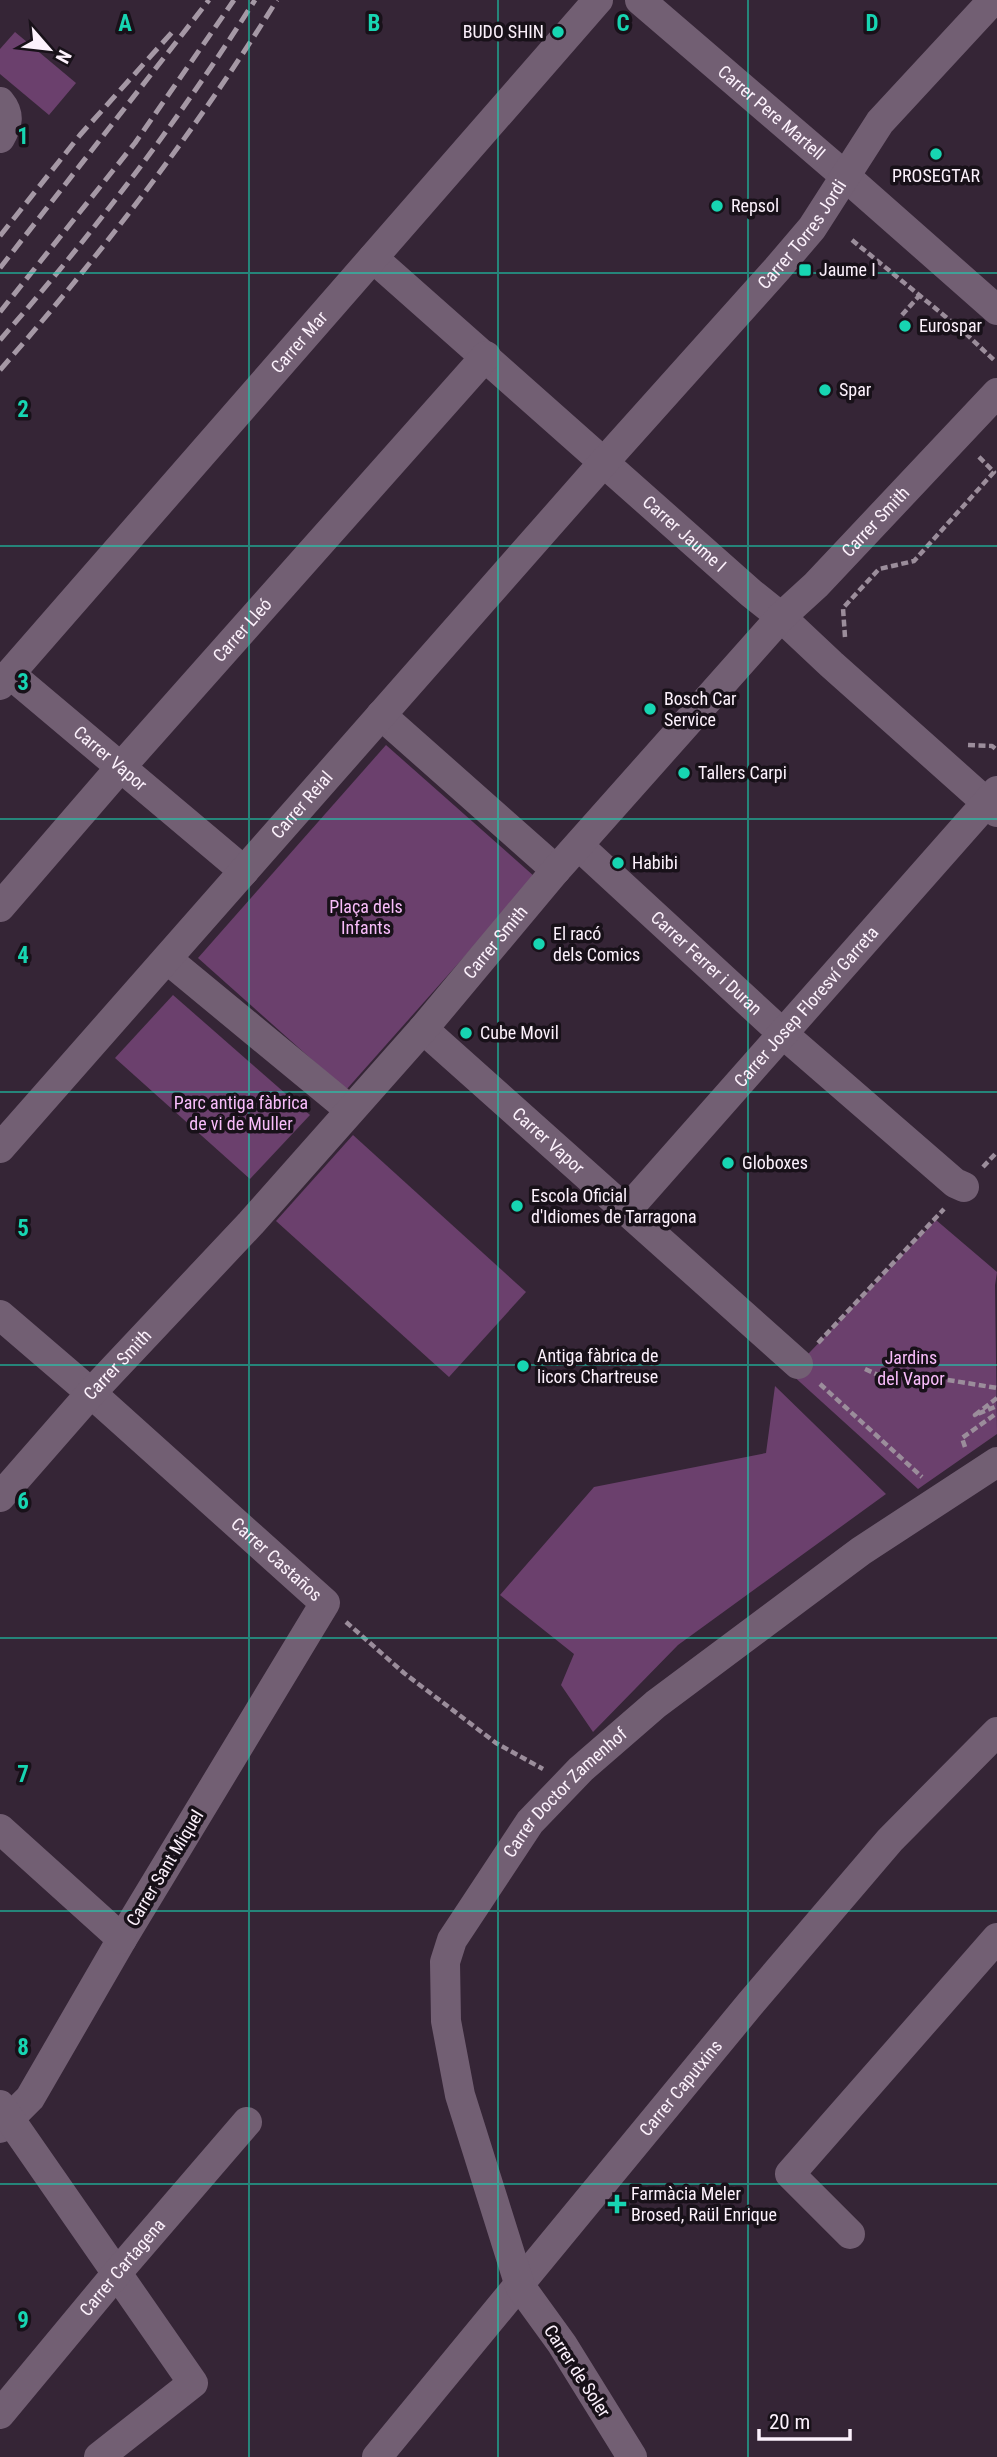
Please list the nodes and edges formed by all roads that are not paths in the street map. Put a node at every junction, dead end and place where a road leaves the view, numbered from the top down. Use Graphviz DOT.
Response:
graph roads {
  1 [pos="598,0"];
  2 [pos="640,0"];
  3 [pos="993,0"];
  4 [pos="0,102"];
  5 [pos="0,138"];
  6 [pos="845,176"];
  7 [pos="373,258"];
  8 [pos="997,310"];
  9 [pos="486,356"];
  10 [pos="997,393"];
  11 [pos="604,462"];
  12 [pos="781,617"];
  13 [pos="5,679"];
  14 [pos="381,715"];
  15 [pos="120,768"];
  16 [pos="993,802"];
  17 [pos="579,846"];
  18 [pos="556,870"];
  19 [pos="244,871"];
  20 [pos="0,907"];
  21 [pos="167,959"];
  22 [pos="423,1029"];
  23 [pos="782,1033"];
  24 [pos="350,1110"];
  25 [pos="0,1149"];
  26 [pos="964,1187"];
  27 [pos="626,1210"];
  28 [pos="0,1315"];
  29 [pos="798,1364"];
  30 [pos="91,1393"];
  31 [pos="997,1462"];
  32 [pos="0,1497"];
  33 [pos="324,1602"];
  34 [pos="997,1732"];
  35 [pos="0,1829"];
  36 [pos="997,1938"];
  37 [pos="122,1939"];
  38 [pos="3,2118"];
  39 [pos="247,2122"];
  40 [pos="850,2234"];
  41 [pos="117,2273"];
  42 [pos="520,2286"];
  43 [pos="0,2414"];
  44 [pos="99,2457"];
  45 [pos="377,2457"];
  46 [pos="632,2457"];
  1 -- 7 [label="street, Carrer Mar"];
  2 -- 6 [label="street, Carrer Pere Martell"];
  3 -- 6 [label="street, Carrer Torres Jordi"];
  4 -- 5 [label="street"];
  6 -- 8 [label="street, Carrer Pere Martell"];
  6 -- 11 [label="street, Carrer Torres Jordi"];
  7 -- 9 [label="street, Carrer Jaume I"];
  7 -- 13 [label="street, Carrer Mar"];
  9 -- 11 [label="street, Carrer Jaume I"];
  9 -- 15 [label="street, Carrer Lleó"];
  10 -- 12 [label="street, Carrer Smith"];
  11 -- 12 [label="street, Carrer Jaume I"];
  11 -- 14 [label="street, Carrer Reial"];
  12 -- 16 [label="street, Carrer Jaume I"];
  12 -- 17 [label="street, Carrer Smith"];
  13 -- 15 [label="street, Carrer Vapor"];
  14 -- 18 [label="street"];
  14 -- 19 [label="street, Carrer Reial"];
  15 -- 19 [label="street, Carrer Vapor"];
  15 -- 20 [label="street, Carrer Lleó"];
  16 -- 23 [label="street, Carrer Josep Floresví Garreta"];
  17 -- 18 [label="street, Carrer Smith"];
  17 -- 23 [label="street, Carrer Ferrer i Duran"];
  18 -- 22 [label="street, Carrer Smith"];
  19 -- 21 [label="street, Carrer Reial"];
  21 -- 24 [label="street"];
  21 -- 25 [label="street, Carrer Reial"];
  22 -- 24 [label="street, Carrer Smith"];
  22 -- 27 [label="street, Carrer Vapor"];
  23 -- 26 [label="street, Carrer Ferrer i Duran"];
  23 -- 27 [label="street, Carrer Josep Floresví Garreta"];
  24 -- 30 [label="street, Carrer Smith"];
  27 -- 29 [label="street, Carrer Vapor"];
  28 -- 30 [label="street, Carrer Castaños"];
  30 -- 32 [label="street, Carrer Smith"];
  30 -- 33 [label="street, Carrer Castaños"];
  31 -- 42 [label="street, Carrer Doctor Zamenhof"];
  33 -- 37 [label="street, Carrer Sant Miquel"];
  34 -- 42 [label="street, Carrer Caputxins"];
  35 -- 37 [label="street"];
  36 -- 40 [label="street"];
  37 -- 38 [label="street, Carrer Sant Miquel"];
  38 -- 41 [label="street"];
  39 -- 41 [label="street, Carrer Cartagena"];
  41 -- 43 [label="street, Carrer Cartagena"];
  41 -- 44 [label="street"];
  42 -- 45 [label="street, Carrer Caputxins"];
  42 -- 46 [label="street, Carrer de Soler"];
}
